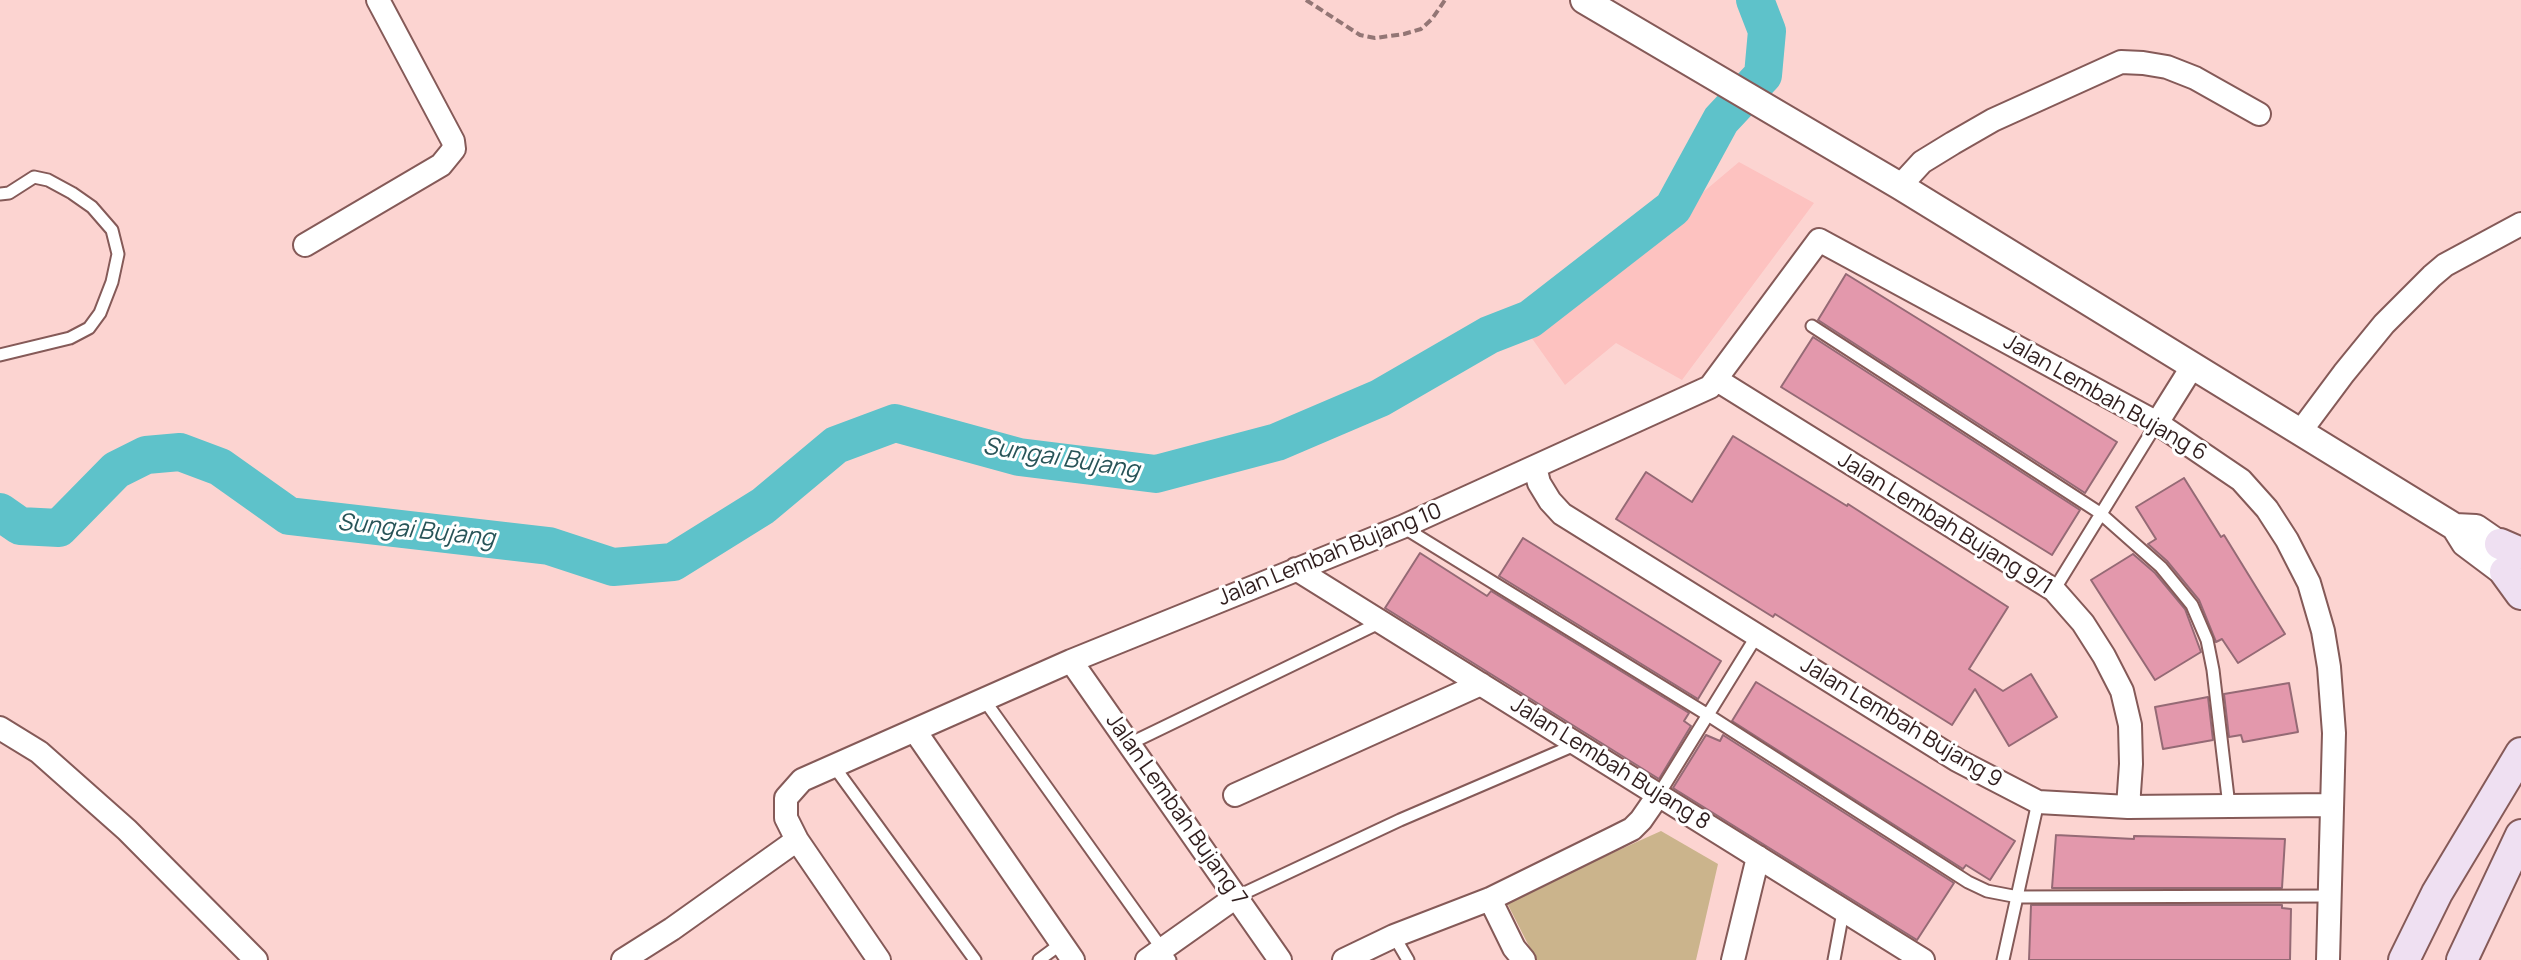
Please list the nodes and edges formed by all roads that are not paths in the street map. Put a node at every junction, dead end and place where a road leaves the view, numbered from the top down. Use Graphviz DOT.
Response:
graph roads {
  1 [pos="378,0"];
  2 [pos="1584,0"];
  3 [pos="2259,114"];
  4 [pos="1900,186"];
  5 [pos="0,194"];
  6 [pos="2521,224"];
  7 [pos="1819,240"];
  8 [pos="305,245"];
  9 [pos="1812,326"];
  10 [pos="0,355"];
  11 [pos="2192,367"];
  12 [pos="1717,380"];
  13 [pos="2157,423"];
  14 [pos="2300,432"];
  15 [pos="1535,467"];
  16 [pos="2100,513"];
  17 [pos="1402,527"];
  18 [pos="2515,568"];
  19 [pos="1296,569"];
  20 [pos="2054,590"];
  21 [pos="1382,622"];
  22 [pos="1756,637"];
  23 [pos="1071,661"];
  24 [pos="1481,684"];
  25 [pos="985,701"];
  26 [pos="1708,715"];
  27 [pos="0,728"];
  28 [pos="915,731"];
  29 [pos="1129,744"];
  30 [pos="1577,744"];
  31 [pos="2521,753"];
  32 [pos="833,765"];
  33 [pos="1659,794"];
  34 [pos="1235,795"];
  35 [pos="2038,802"];
  36 [pos="2332,805"];
  37 [pos="2229,806"];
  38 [pos="2128,807"];
  39 [pos="2521,835"];
  40 [pos="797,840"];
  41 [pos="1758,857"];
  42 [pos="2331,896"];
  43 [pos="1236,897"];
  44 [pos="2018,897"];
  45 [pos="1490,899"];
  46 [pos="1843,912"];
  47 [pos="1394,936"];
  48 [pos="1067,952"];
  49 [pos="1159,956"];
  50 [pos="256,960"];
  51 [pos="623,960"];
  52 [pos="879,960"];
  53 [pos="975,960"];
  54 [pos="1039,960"];
  55 [pos="1280,960"];
  56 [pos="1344,960"];
  57 [pos="1408,960"];
  58 [pos="1524,960"];
  59 [pos="1733,960"];
  60 [pos="1834,960"];
  61 [pos="1923,960"];
  62 [pos="2003,960"];
  63 [pos="2328,960"];
  64 [pos="2404,960"];
  65 [pos="2462,960"];
  1 -- 8 [label="street"];
  2 -- 4 [label="street"];
  3 -- 4 [label="street"];
  4 -- 11 [label="street"];
  5 -- 10 [label="lane"];
  6 -- 14 [label="street"];
  7 -- 12 [label="street, Jalan Lembah Bujang 10"];
  7 -- 13 [label="street, Jalan Lembah Bujang 6"];
  9 -- 16 [label="lane"];
  11 -- 13 [label="street"];
  11 -- 14 [label="street"];
  12 -- 15 [label="street, Jalan Lembah Bujang 10"];
  12 -- 20 [label="street, Jalan Lembah Bujang 9/1"];
  13 -- 16 [label="lane"];
  13 -- 36 [label="street, Jalan Lembah Bujang 6"];
  14 -- 18 [label="street"];
  15 -- 17 [label="street, Jalan Lembah Bujang 10"];
  15 -- 22 [label="street, Jalan Lembah Bujang 9"];
  16 -- 20 [label="lane"];
  16 -- 37 [label="lane"];
  17 -- 19 [label="street, Jalan Lembah Bujang 10"];
  17 -- 26 [label="lane"];
  19 -- 21 [label="street, Jalan Lembah Bujang 8"];
  19 -- 23 [label="street, Jalan Lembah Bujang 10"];
  20 -- 38 [label="street, Jalan Lembah Bujang 9/1"];
  21 -- 24 [label="street, Jalan Lembah Bujang 8"];
  21 -- 29 [label="lane"];
  22 -- 26 [label="lane"];
  22 -- 35 [label="street, Jalan Lembah Bujang 9"];
  23 -- 25 [label="street, Jalan Lembah Bujang 10"];
  23 -- 29 [label="street, Jalan Lembah Bujang 7"];
  24 -- 30 [label="street, Jalan Lembah Bujang 8"];
  24 -- 34 [label="street"];
  25 -- 28 [label="street, Jalan Lembah Bujang 10"];
  25 -- 49 [label="lane"];
  26 -- 33 [label="lane"];
  26 -- 44 [label="lane"];
  27 -- 50 [label="street"];
  28 -- 32 [label="street, Jalan Lembah Bujang 10"];
  28 -- 48 [label="street"];
  29 -- 43 [label="street, Jalan Lembah Bujang 7"];
  30 -- 33 [label="street, Jalan Lembah Bujang 8"];
  30 -- 43 [label="lane"];
  31 -- 64 [label="main road"];
  32 -- 40 [label="street, Jalan Lembah Bujang 10"];
  32 -- 53 [label="lane"];
  33 -- 41 [label="street, Jalan Lembah Bujang 8"];
  33 -- 45 [label="street"];
  35 -- 38 [label="street, Jalan Lembah Bujang 9"];
  35 -- 44 [label="lane"];
  36 -- 37 [label="street, Jalan Lembah Bujang 9"];
  36 -- 42 [label="street, Jalan Lembah Bujang 6"];
  37 -- 38 [label="street, Jalan Lembah Bujang 9"];
  39 -- 65 [label="main road"];
  40 -- 51 [label="street"];
  40 -- 52 [label="street"];
  41 -- 46 [label="street, Jalan Lembah Bujang 8"];
  41 -- 59 [label="street"];
  42 -- 44 [label="lane"];
  42 -- 63 [label="street, Jalan Lembah Bujang 6"];
  43 -- 49 [label="street"];
  43 -- 55 [label="street, Jalan Lembah Bujang 7"];
  44 -- 62 [label="lane"];
  45 -- 47 [label="street"];
  45 -- 58 [label="street"];
  46 -- 60 [label="lane"];
  46 -- 61 [label="street, Jalan Lembah Bujang 8"];
  47 -- 56 [label="street"];
  47 -- 57 [label="lane"];
  48 -- 54 [label="lane"];
}
